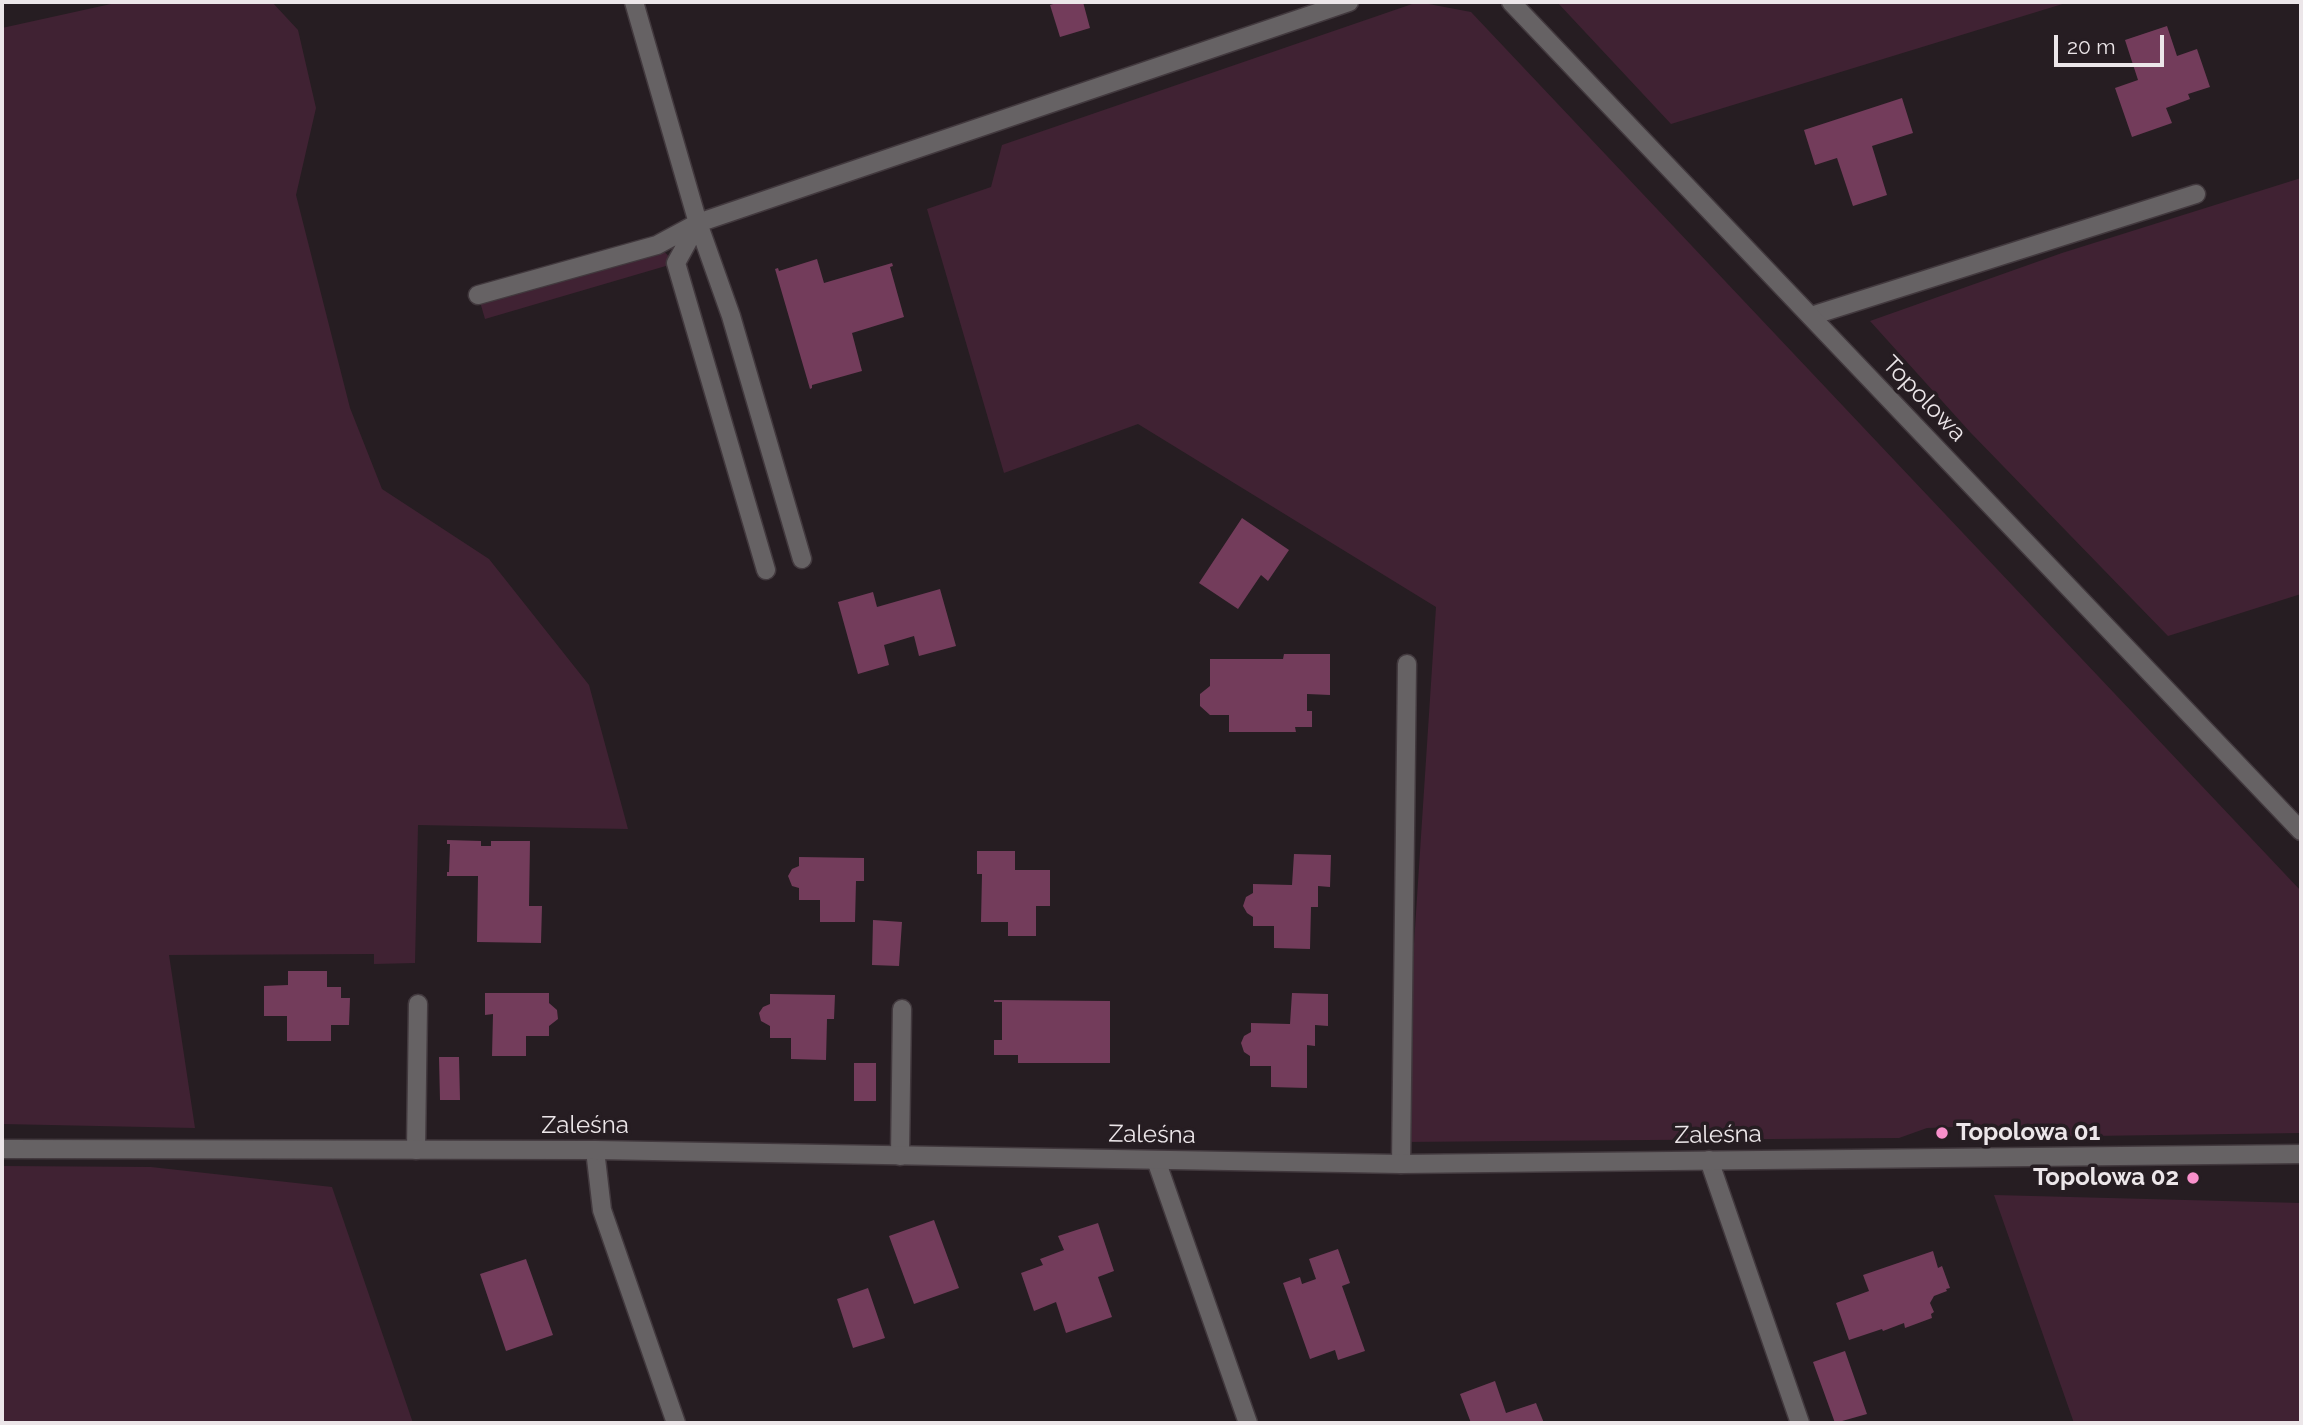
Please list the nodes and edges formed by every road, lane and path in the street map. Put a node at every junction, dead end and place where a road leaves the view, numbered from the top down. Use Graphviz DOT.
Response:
graph roads {
  1 [pos="634,2"];
  2 [pos="1349,2"];
  3 [pos="1511,2"];
  4 [pos="2196,194"];
  5 [pos="698,223"];
  6 [pos="478,295"];
  7 [pos="1811,316"];
  8 [pos="802,559"];
  9 [pos="766,570"];
  10 [pos="1407,664"];
  11 [pos="2301,831"];
  12 [pos="418,1004"];
  13 [pos="902,1009"];
  14 [pos="2,1149"];
  15 [pos="416,1150"];
  16 [pos="595,1150"];
  17 [pos="2301,1154"];
  18 [pos="900,1156"];
  19 [pos="1156,1160"];
  20 [pos="1709,1160"];
  21 [pos="1401,1164"];
  22 [pos="676,1423"];
  23 [pos="1248,1423"];
  24 [pos="1800,1423"];
  1 -- 5 [label="street"];
  2 -- 5 [label="street"];
  3 -- 7 [label="street, Topolowa"];
  4 -- 7 [label="street"];
  5 -- 6 [label="street"];
  5 -- 8 [label="street"];
  5 -- 9 [label="street"];
  7 -- 11 [label="street, Topolowa"];
  10 -- 21 [label="street"];
  12 -- 15 [label="street"];
  13 -- 18 [label="street"];
  14 -- 15 [label="street, Zaleśna"];
  15 -- 16 [label="street, Zaleśna"];
  16 -- 18 [label="street, Zaleśna"];
  16 -- 22 [label="street"];
  17 -- 20 [label="street, Zaleśna"];
  18 -- 19 [label="street, Zaleśna"];
  19 -- 21 [label="street, Zaleśna"];
  19 -- 23 [label="street"];
  20 -- 21 [label="street, Zaleśna"];
  20 -- 24 [label="street"];
}
